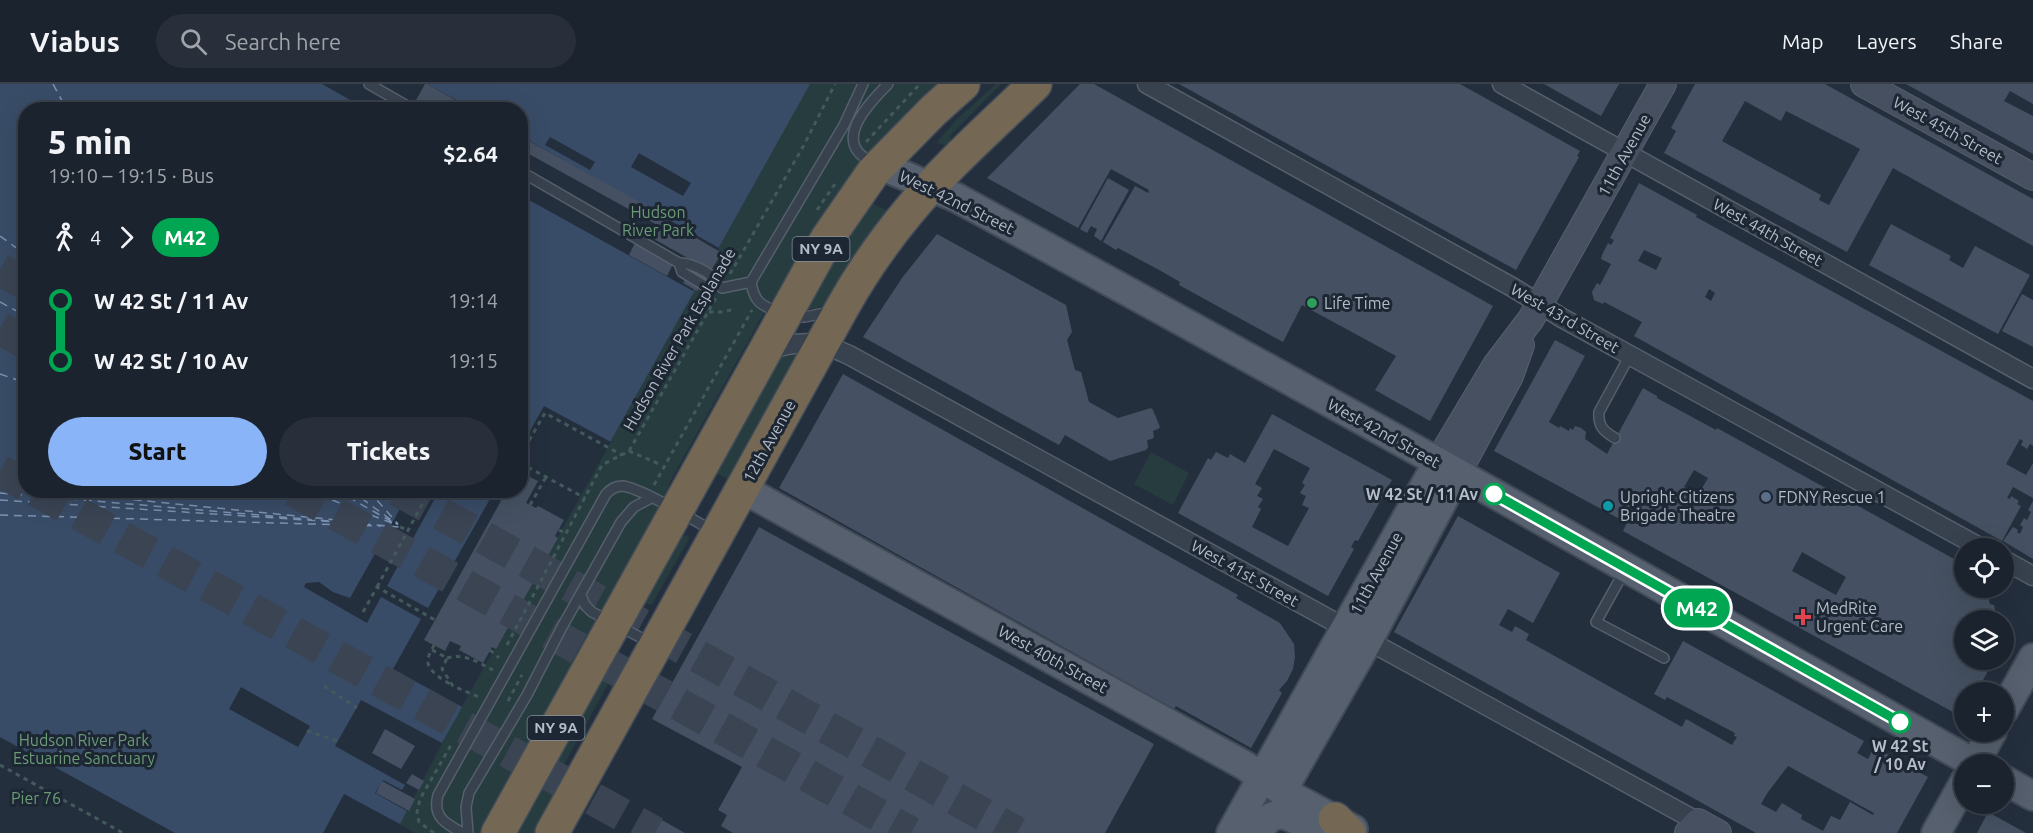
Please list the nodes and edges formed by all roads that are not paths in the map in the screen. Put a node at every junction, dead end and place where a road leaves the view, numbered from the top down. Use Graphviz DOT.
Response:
graph roads {
  1 [pos="369,84"];
  2 [pos="863,84"];
  3 [pos="888,84"];
  4 [pos="963,84"];
  5 [pos="1035,84"];
  6 [pos="1147,84"];
  7 [pos="1503,84"];
  8 [pos="1663,84"];
  9 [pos="1864,84"];
  10 [pos="1523,89"];
  11 [pos="400,102"];
  12 [pos="1625,153"];
  13 [pos="880,165"];
  14 [pos="528,176"];
  15 [pos="2033,177"];
  16 [pos="931,187"];
  17 [pos="751,282"];
  18 [pos="842,308"];
  19 [pos="1535,312"];
  20 [pos="786,314"];
  21 [pos="822,345"];
  22 [pos="765,351"];
  23 [pos="1630,355"];
  24 [pos="2033,379"];
  25 [pos="1615,438"];
  26 [pos="1448,468"];
  27 [pos="743,489"];
  28 [pos="663,504"];
  29 [pos="718,534"];
  30 [pos="1963,538"];
  31 [pos="2014,566"];
  32 [pos="1626,568"];
  33 [pos="2033,576"];
  34 [pos="581,595"];
  35 [pos="614,624"];
  36 [pos="1357,635"];
  37 [pos="656,646"];
  38 [pos="1664,658"];
  39 [pos="2033,658"];
  40 [pos="2014,692"];
  41 [pos="1954,759"];
  42 [pos="2014,786"];
  43 [pos="2033,796"];
  44 [pos="1954,801"];
  45 [pos="1270,804"];
  46 [pos="1341,830"];
  47 [pos="1708,831"];
  48 [pos="463,833"];
  49 [pos="468,833"];
  50 [pos="498,833"];
  51 [pos="552,833"];
  52 [pos="1231,833"];
  53 [pos="1936,833"];
  1 -- 11 [label="lane"];
  2 -- 17 [label="lane"];
  3 -- 13 [label="lane"];
  4 -- 13 [label="highway, NY 9A"];
  5 -- 16 [label="highway, 12th Avenue / NY 9A"];
  6 -- 19 [label="street, West 43rd Street"];
  7 -- 10 [label="street, West 44th Street"];
  8 -- 12 [label="main road, 11th Avenue"];
  9 -- 15 [label="main road, West 45th Street"];
  10 -- 12 [label="street, West 44th Street"];
  12 -- 19 [label="main road, 11th Avenue"];
  12 -- 24 [label="street, West 44th Street"];
  13 -- 16 [label="main road, West 42nd Street"];
  13 -- 20 [label="highway, NY 9A"];
  14 -- 17 [label="lane"];
  16 -- 18 [label="highway, 12th Avenue / NY 9A"];
  16 -- 26 [label="main road, West 42nd Street"];
  17 -- 20 [label="lane"];
  18 -- 20 [label="lane"];
  18 -- 21 [label="highway, 12th Avenue / NY 9A"];
  19 -- 23 [label="street, West 43rd Street"];
  19 -- 26 [label="main road, 11th Avenue"];
  20 -- 22 [label="highway, NY 9A"];
  21 -- 22 [label="street, West 41st Street"];
  21 -- 27 [label="highway, 12th Avenue / NY 9A"];
  21 -- 36 [label="street, West 41st Street"];
  22 -- 28 [label="highway, NY 9A"];
  23 -- 25 [label="lane"];
  23 -- 30 [label="street, West 43rd Street"];
  26 -- 32 [label="main road, West 42nd Street"];
  26 -- 36 [label="main road, 11th Avenue"];
  27 -- 29 [label="highway, 12th Avenue / NY 9A"];
  27 -- 45 [label="main road, West 40th Street"];
  28 -- 29 [label="lane"];
  28 -- 34 [label="lane"];
  28 -- 35 [label="highway, NY 9A"];
  28 -- 48 [label="lane"];
  29 -- 37 [label="highway, 12th Avenue / NY 9A"];
  31 -- 33 [label="street"];
  32 -- 38 [label="lane"];
  32 -- 41 [label="main road, West 42nd Street"];
  34 -- 35 [label="lane"];
  34 -- 49 [label="lane"];
  35 -- 37 [label="lane"];
  35 -- 50 [label="highway, NY 9A"];
  36 -- 45 [label="main road, 11th Avenue"];
  36 -- 47 [label="street, West 41st Street"];
  37 -- 51 [label="highway, 12th Avenue / NY 9A"];
  39 -- 40 [label="main road"];
  42 -- 43 [label="main road"];
  44 -- 53 [label="main road"];
  45 -- 46 [label="main road, West 40th Street"];
  45 -- 52 [label="main road, 11th Avenue"];
}
